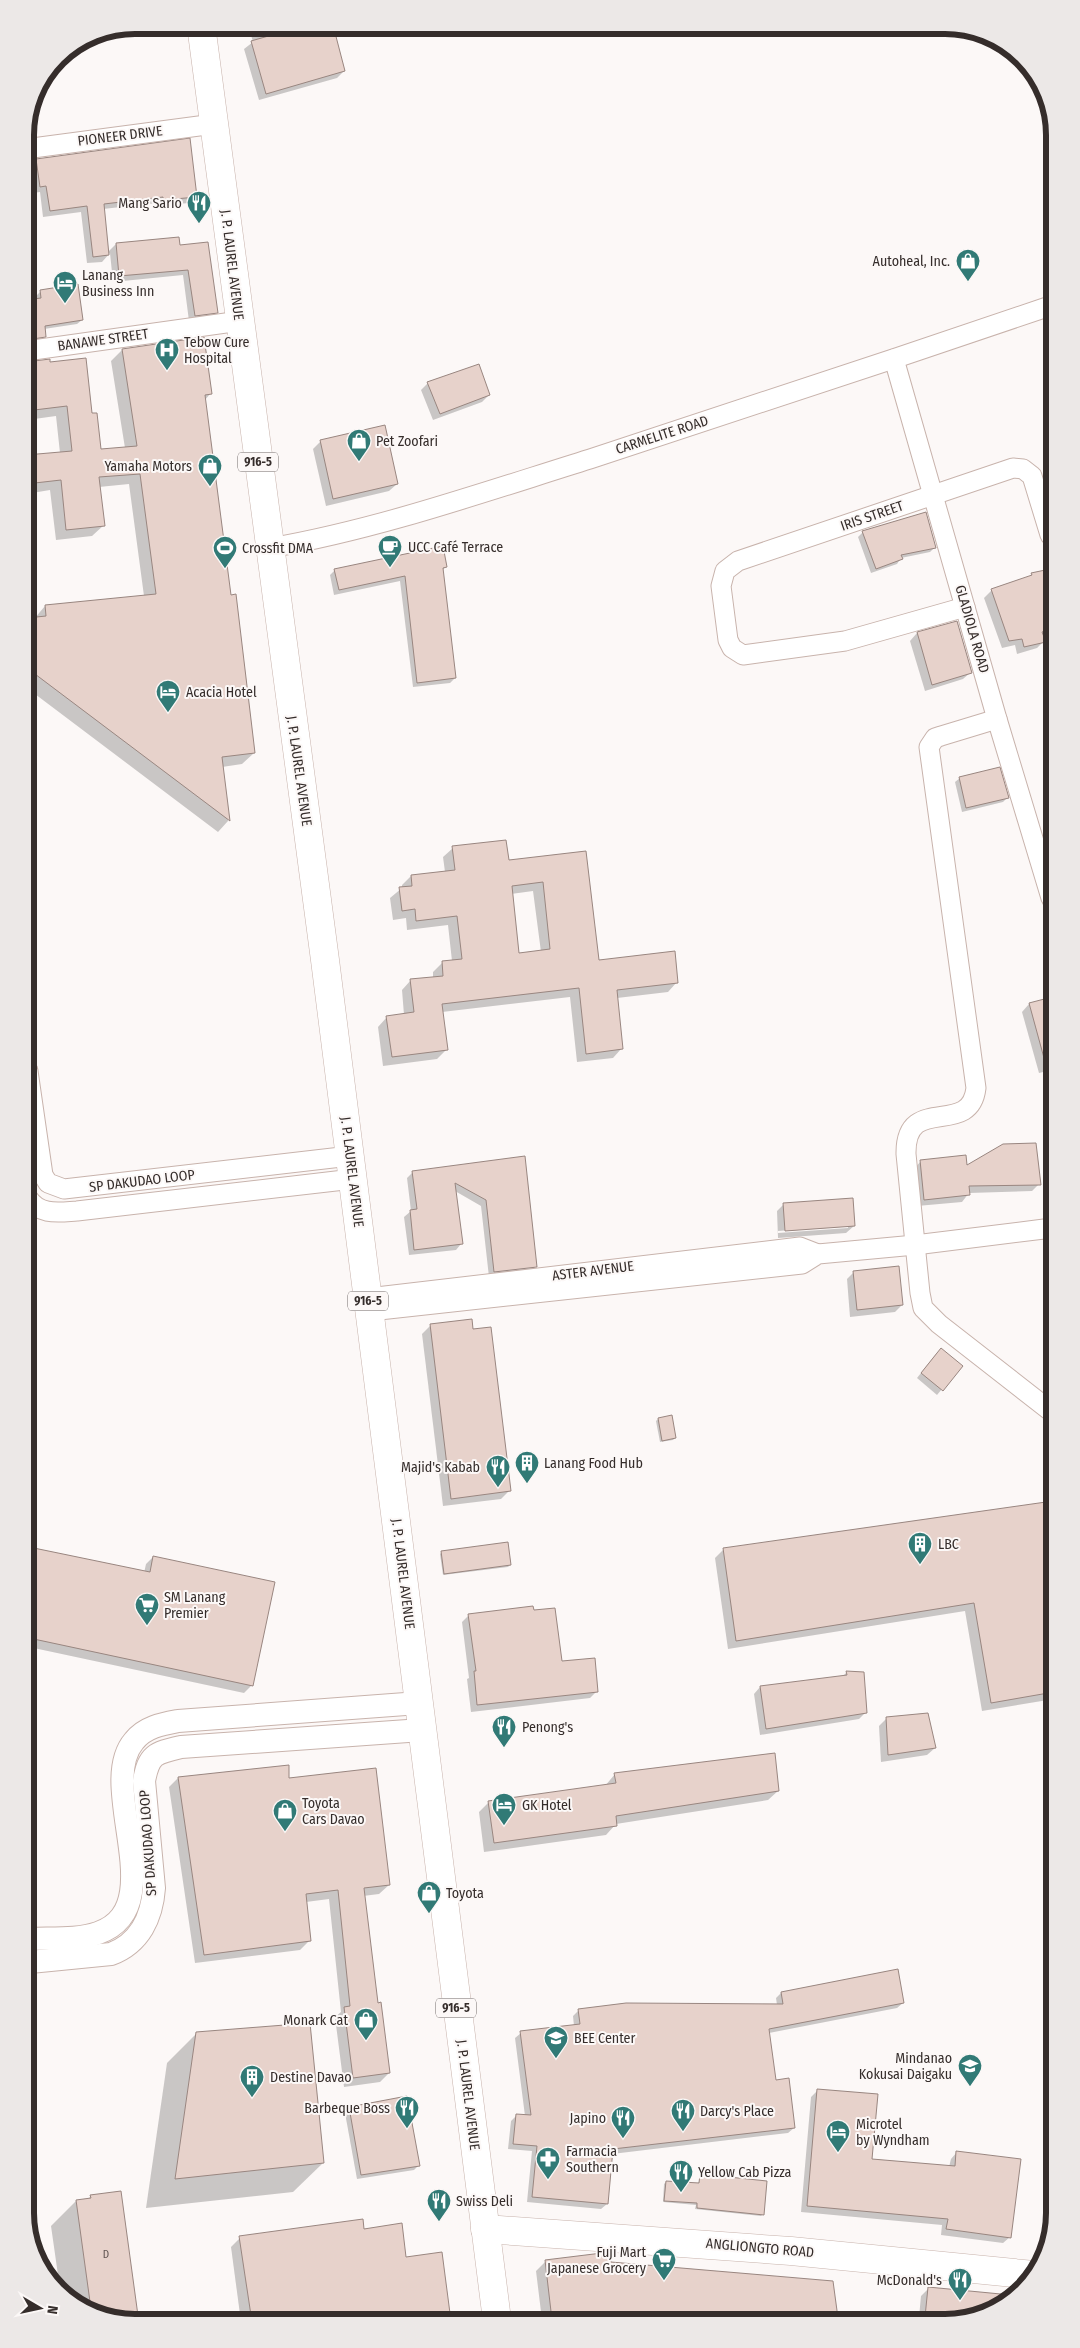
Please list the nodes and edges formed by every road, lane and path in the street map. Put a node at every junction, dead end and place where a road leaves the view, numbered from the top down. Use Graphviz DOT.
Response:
graph roads {
  1 [pos="203,34"];
  2 [pos="214,124"];
  3 [pos="34,148"];
  4 [pos="1046,307"];
  5 [pos="240,320"];
  6 [pos="34,350"];
  7 [pos="894,359"];
  8 [pos="933,495"];
  9 [pos="1046,522"];
  10 [pos="270,548"];
  11 [pos="965,606"];
  12 [pos="997,719"];
  13 [pos="1046,877"];
  14 [pos="34,1115"];
  15 [pos="351,1167"];
  16 [pos="182,1176"];
  17 [pos="184,1199"];
  18 [pos="34,1206"];
  19 [pos="1046,1229"];
  20 [pos="915,1245"];
  21 [pos="369,1305"];
  22 [pos="1046,1407"];
  23 [pos="419,1703"];
  24 [pos="422,1730"];
  25 [pos="134,1740"];
  26 [pos="152,1757"];
  27 [pos="34,1939"];
  28 [pos="34,1962"];
  29 [pos="485,2229"];
  30 [pos="1026,2274"];
  31 [pos="496,2314"];
  1 -- 2 [label="main road, J. P. LAUREL AVENUE / 916-5"];
  2 -- 3 [label="street, PIONEER DRIVE"];
  2 -- 5 [label="main road, J. P. LAUREL AVENUE / 916-5"];
  4 -- 7 [label="street, CARMELITE ROAD"];
  5 -- 6 [label="street, BANAWE STREET"];
  5 -- 10 [label="main road, J. P. LAUREL AVENUE / 916-5"];
  7 -- 8 [label="street, GLADIOLA ROAD"];
  7 -- 10 [label="street, CARMELITE ROAD"];
  8 -- 9 [label="street, IRIS STREET"];
  8 -- 11 [label="street, GLADIOLA ROAD"];
  8 -- 11 [label="street, IRIS STREET"];
  10 -- 15 [label="main road, J. P. LAUREL AVENUE / 916-5"];
  11 -- 12 [label="street, GLADIOLA ROAD"];
  12 -- 13 [label="street, GLADIOLA ROAD"];
  12 -- 20 [label="street"];
  14 -- 16 [label="street, SP DAKUDAO LOOP"];
  15 -- 16 [label="street, SP DAKUDAO LOOP"];
  15 -- 17 [label="street, SP DAKUDAO LOOP"];
  15 -- 21 [label="main road, J. P. LAUREL AVENUE / 916-5"];
  16 -- 17 [label="street"];
  17 -- 18 [label="street, SP DAKUDAO LOOP"];
  19 -- 20 [label="street, ASTER AVENUE"];
  20 -- 21 [label="street, ASTER AVENUE"];
  20 -- 22 [label="street"];
  21 -- 23 [label="main road, J. P. LAUREL AVENUE / 916-5"];
  23 -- 24 [label="main road, J. P. LAUREL AVENUE / 916-5"];
  23 -- 25 [label="street"];
  24 -- 26 [label="street"];
  24 -- 29 [label="main road, J. P. LAUREL AVENUE / 916-5"];
  25 -- 26 [label="street"];
  25 -- 27 [label="street, SP DAKUDAO LOOP"];
  26 -- 28 [label="street, SP DAKUDAO LOOP"];
  29 -- 30 [label="main road, ANGLIONGTO ROAD"];
  29 -- 31 [label="main road, J. P. LAUREL AVENUE / 916-5"];
}
